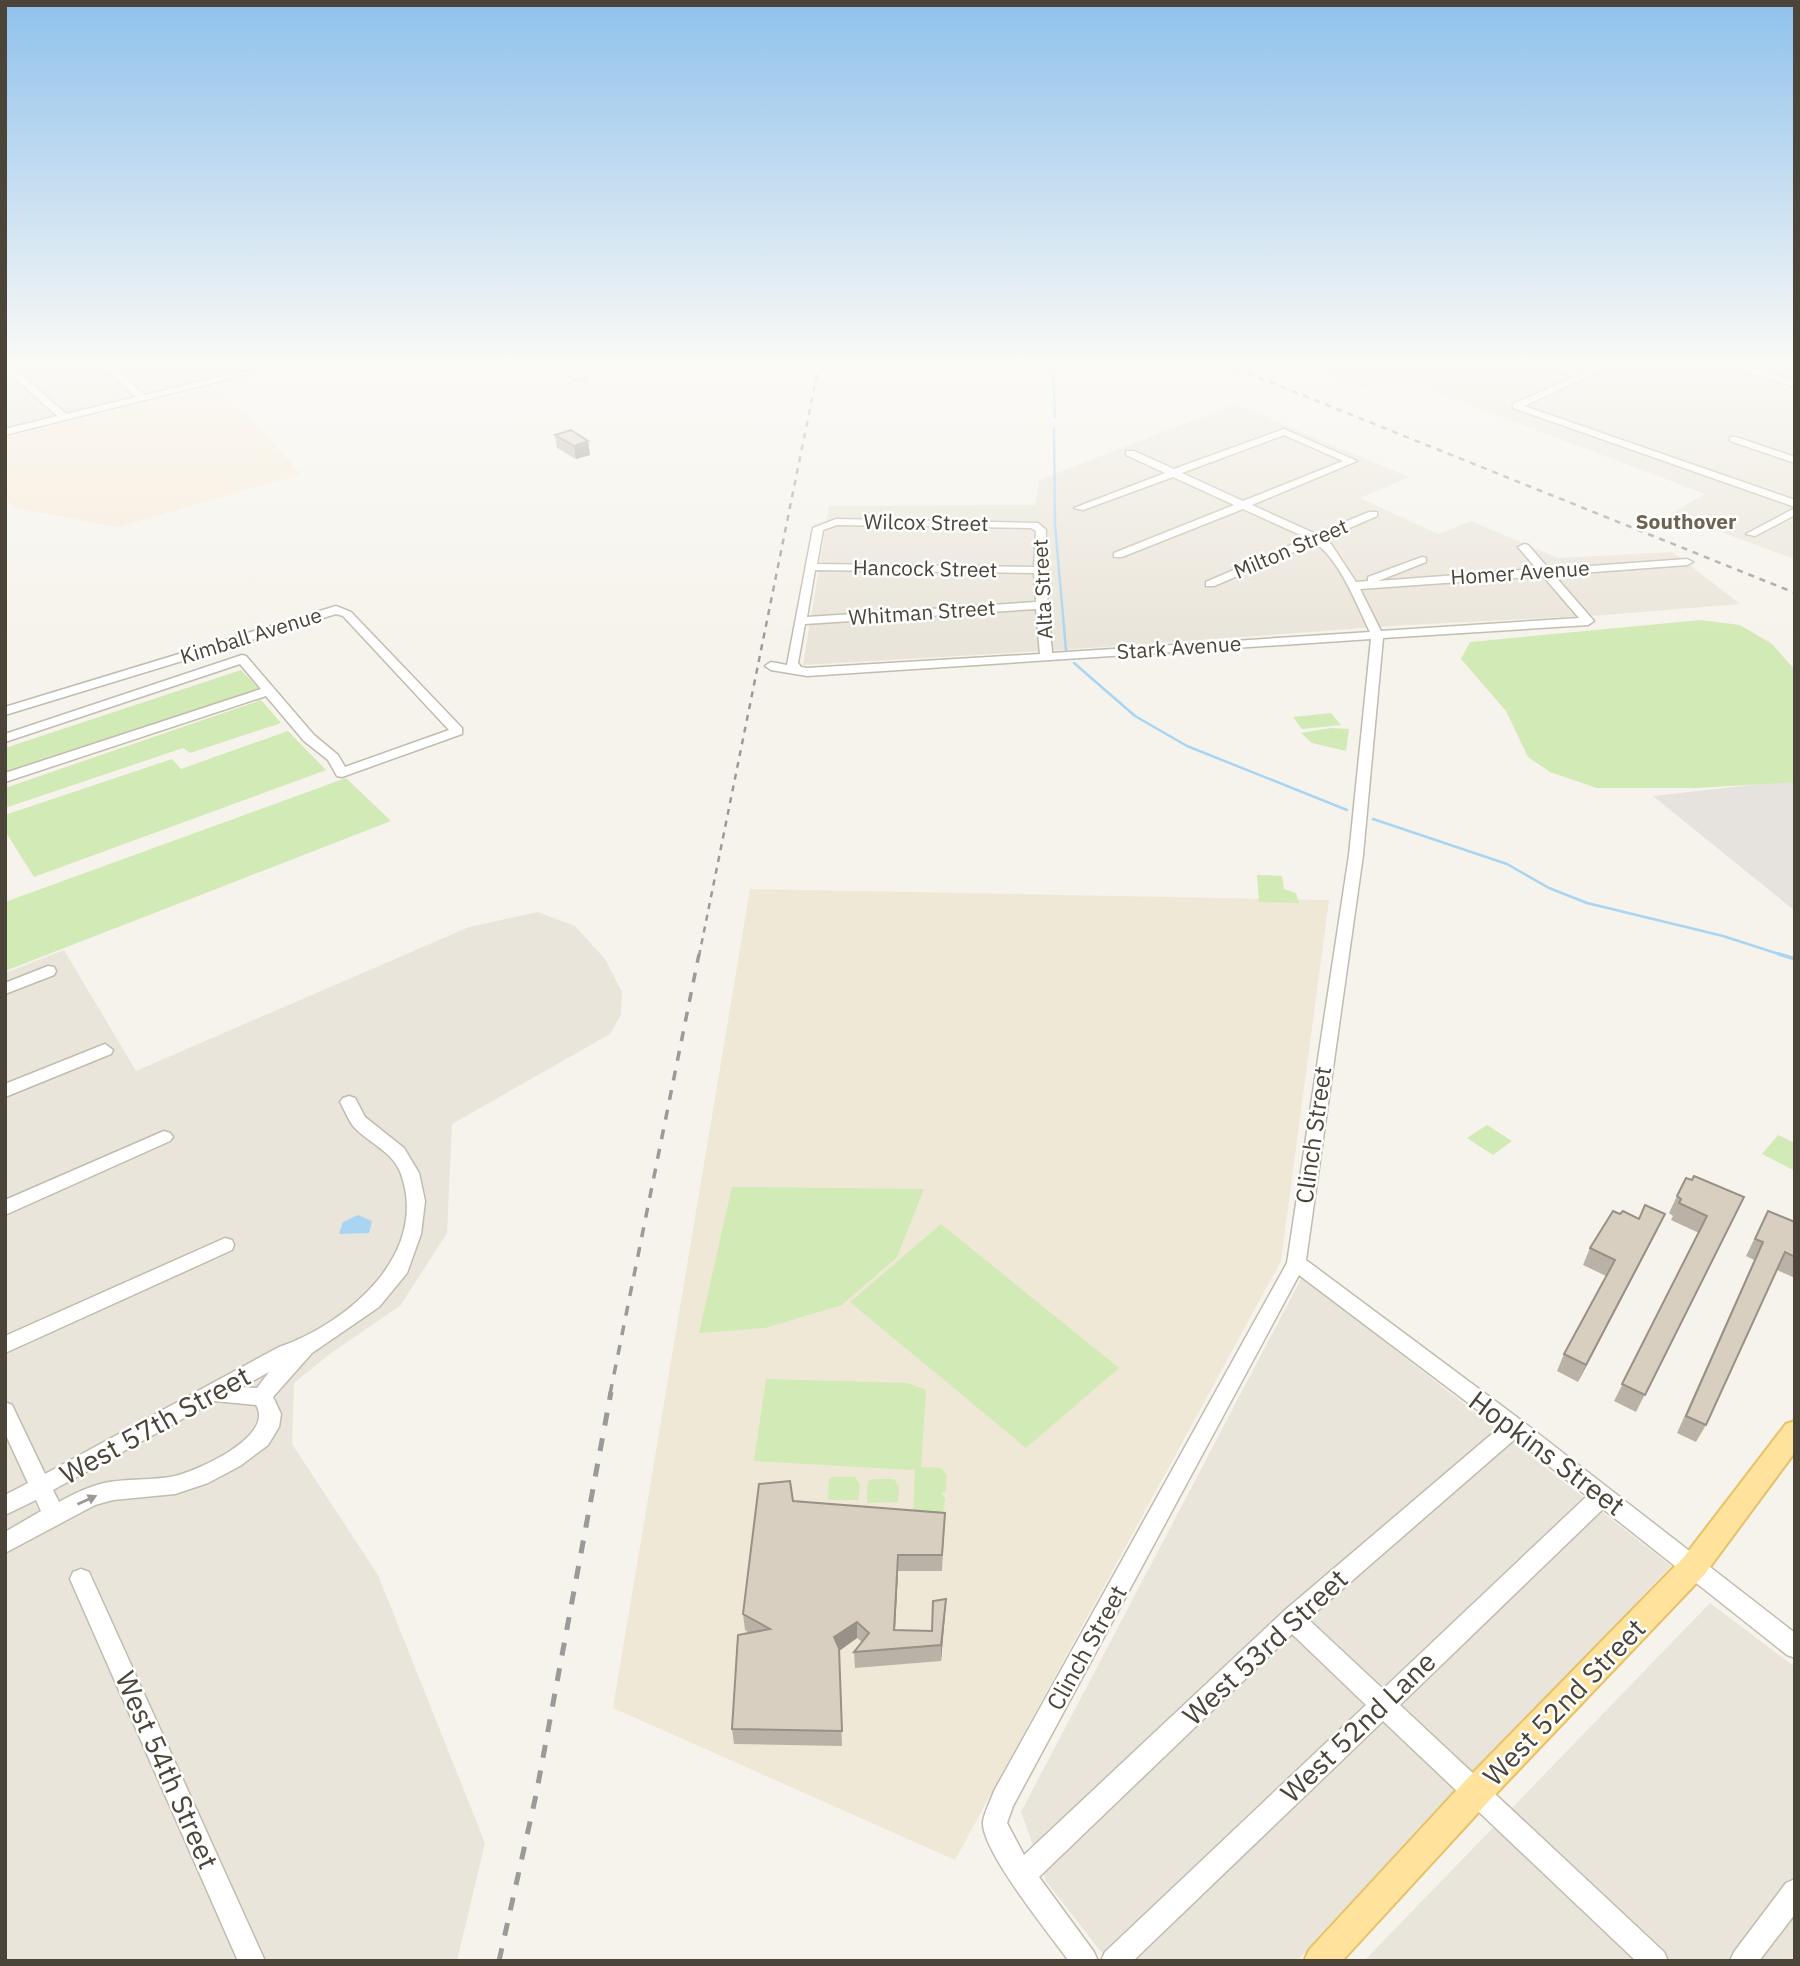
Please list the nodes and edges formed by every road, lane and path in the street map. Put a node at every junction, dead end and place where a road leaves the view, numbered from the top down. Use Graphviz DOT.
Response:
graph roads {
  1 [pos="1136,456"];
  2 [pos="1219,456"];
  3 [pos="1340,456"];
  4 [pos="1658,456"];
  5 [pos="1174,472"];
  6 [pos="1795,504"];
  7 [pos="1241,506"];
  8 [pos="1079,508"];
  9 [pos="1795,511"];
  10 [pos="1373,514"];
  11 [pos="1034,525"];
  12 [pos="1751,534"];
  13 [pos="1317,539"];
  14 [pos="1524,547"];
  15 [pos="1118,555"];
  16 [pos="1422,560"];
  17 [pos="1687,562"];
  18 [pos="810,567"];
  19 [pos="1039,570"];
  20 [pos="1542,570"];
  21 [pos="1210,584"];
  22 [pos="1353,586"];
  23 [pos="1043,605"];
  24 [pos="802,621"];
  25 [pos="1377,635"];
  26 [pos="1046,657"];
  27 [pos="771,666"];
  28 [pos="796,669"];
  29 [pos="269,691"];
  30 [pos="5,711"];
  31 [pos="5,738"];
  32 [pos="5,778"];
  33 [pos="48,971"];
  34 [pos="5,989"];
  35 [pos="105,1050"];
  36 [pos="5,1091"];
  37 [pos="349,1102"];
  38 [pos="164,1137"];
  39 [pos="5,1208"];
  40 [pos="225,1245"];
  41 [pos="1296,1263"];
  42 [pos="5,1345"];
  43 [pos="305,1347"];
  44 [pos="215,1393"];
  45 [pos="262,1397"];
  46 [pos="5,1411"];
  47 [pos="1515,1427"];
  48 [pos="1795,1432"];
  49 [pos="41,1487"];
  50 [pos="1602,1495"];
  51 [pos="5,1506"];
  52 [pos="55,1517"];
  53 [pos="5,1543"];
  54 [pos="1695,1566"];
  55 [pos="81,1579"];
  56 [pos="1292,1619"];
  57 [pos="1795,1647"];
  58 [pos="1382,1704"];
  59 [pos="1476,1792"];
  60 [pos="1022,1875"];
  61 [pos="1795,1892"];
  62 [pos="252,1961"];
  63 [pos="1085,1961"];
  64 [pos="1114,1961"];
  65 [pos="1320,1961"];
  66 [pos="1655,1961"];
  67 [pos="1743,1961"];
  1 -- 5 [label="street"];
  2 -- 5 [label="street"];
  3 -- 7 [label="street"];
  4 -- 6 [label="street"];
  5 -- 7 [label="street"];
  5 -- 8 [label="street"];
  7 -- 13 [label="street"];
  7 -- 15 [label="street"];
  9 -- 12 [label="street"];
  10 -- 13 [label="street, Milton Street"];
  11 -- 18 [label="street, Wilcox Street"];
  11 -- 19 [label="street, Alta Street"];
  13 -- 21 [label="street, Milton Street"];
  13 -- 22 [label="street"];
  14 -- 20 [label="street"];
  16 -- 22 [label="street"];
  17 -- 20 [label="street, Homer Avenue"];
  18 -- 19 [label="street, Hancock Street"];
  18 -- 24 [label="street"];
  19 -- 23 [label="street, Alta Street"];
  20 -- 22 [label="street, Homer Avenue"];
  20 -- 25 [label="street, Stark Avenue"];
  22 -- 25 [label="street"];
  23 -- 24 [label="street, Whitman Street"];
  23 -- 26 [label="street, Alta Street"];
  24 -- 28 [label="street"];
  25 -- 26 [label="street, Stark Avenue"];
  25 -- 41 [label="street, Clinch Street"];
  26 -- 28 [label="street, Stark Avenue"];
  27 -- 28 [label="street, Stark Avenue"];
  29 -- 30 [label="street, Kimball Avenue"];
  29 -- 31 [label="street"];
  29 -- 32 [label="street"];
  33 -- 34 [label="street"];
  35 -- 36 [label="street"];
  37 -- 43 [label="street, West 57th Street"];
  38 -- 39 [label="street"];
  40 -- 42 [label="street"];
  41 -- 47 [label="street, Hopkins Street"];
  41 -- 60 [label="street, Clinch Street"];
  43 -- 44 [label="street, West 57th Street"];
  43 -- 45 [label="street, West 57th Street"];
  44 -- 45 [label="street"];
  44 -- 49 [label="street, West 57th Street"];
  52 -- 45 [label="street, West 57th Street, one-way"];
  46 -- 49 [label="street"];
  47 -- 50 [label="street, Hopkins Street"];
  47 -- 56 [label="street, West 53rd Street"];
  48 -- 54 [label="main road, West 52nd Street"];
  49 -- 51 [label="street, West 57th Street"];
  49 -- 52 [label="street"];
  50 -- 54 [label="street, Hopkins Street"];
  50 -- 58 [label="street, West 52nd Lane"];
  52 -- 53 [label="street, West 57th Street"];
  54 -- 57 [label="street, Hopkins Street"];
  54 -- 59 [label="main road, West 52nd Street"];
  55 -- 62 [label="street, West 54th Street"];
  56 -- 58 [label="street"];
  56 -- 60 [label="street, West 53rd Street"];
  58 -- 59 [label="street"];
  58 -- 64 [label="street, West 52nd Lane"];
  59 -- 65 [label="main road, West 52nd Street"];
  59 -- 66 [label="street"];
  60 -- 63 [label="street, Clinch Street"];
  61 -- 67 [label="street"];
}
